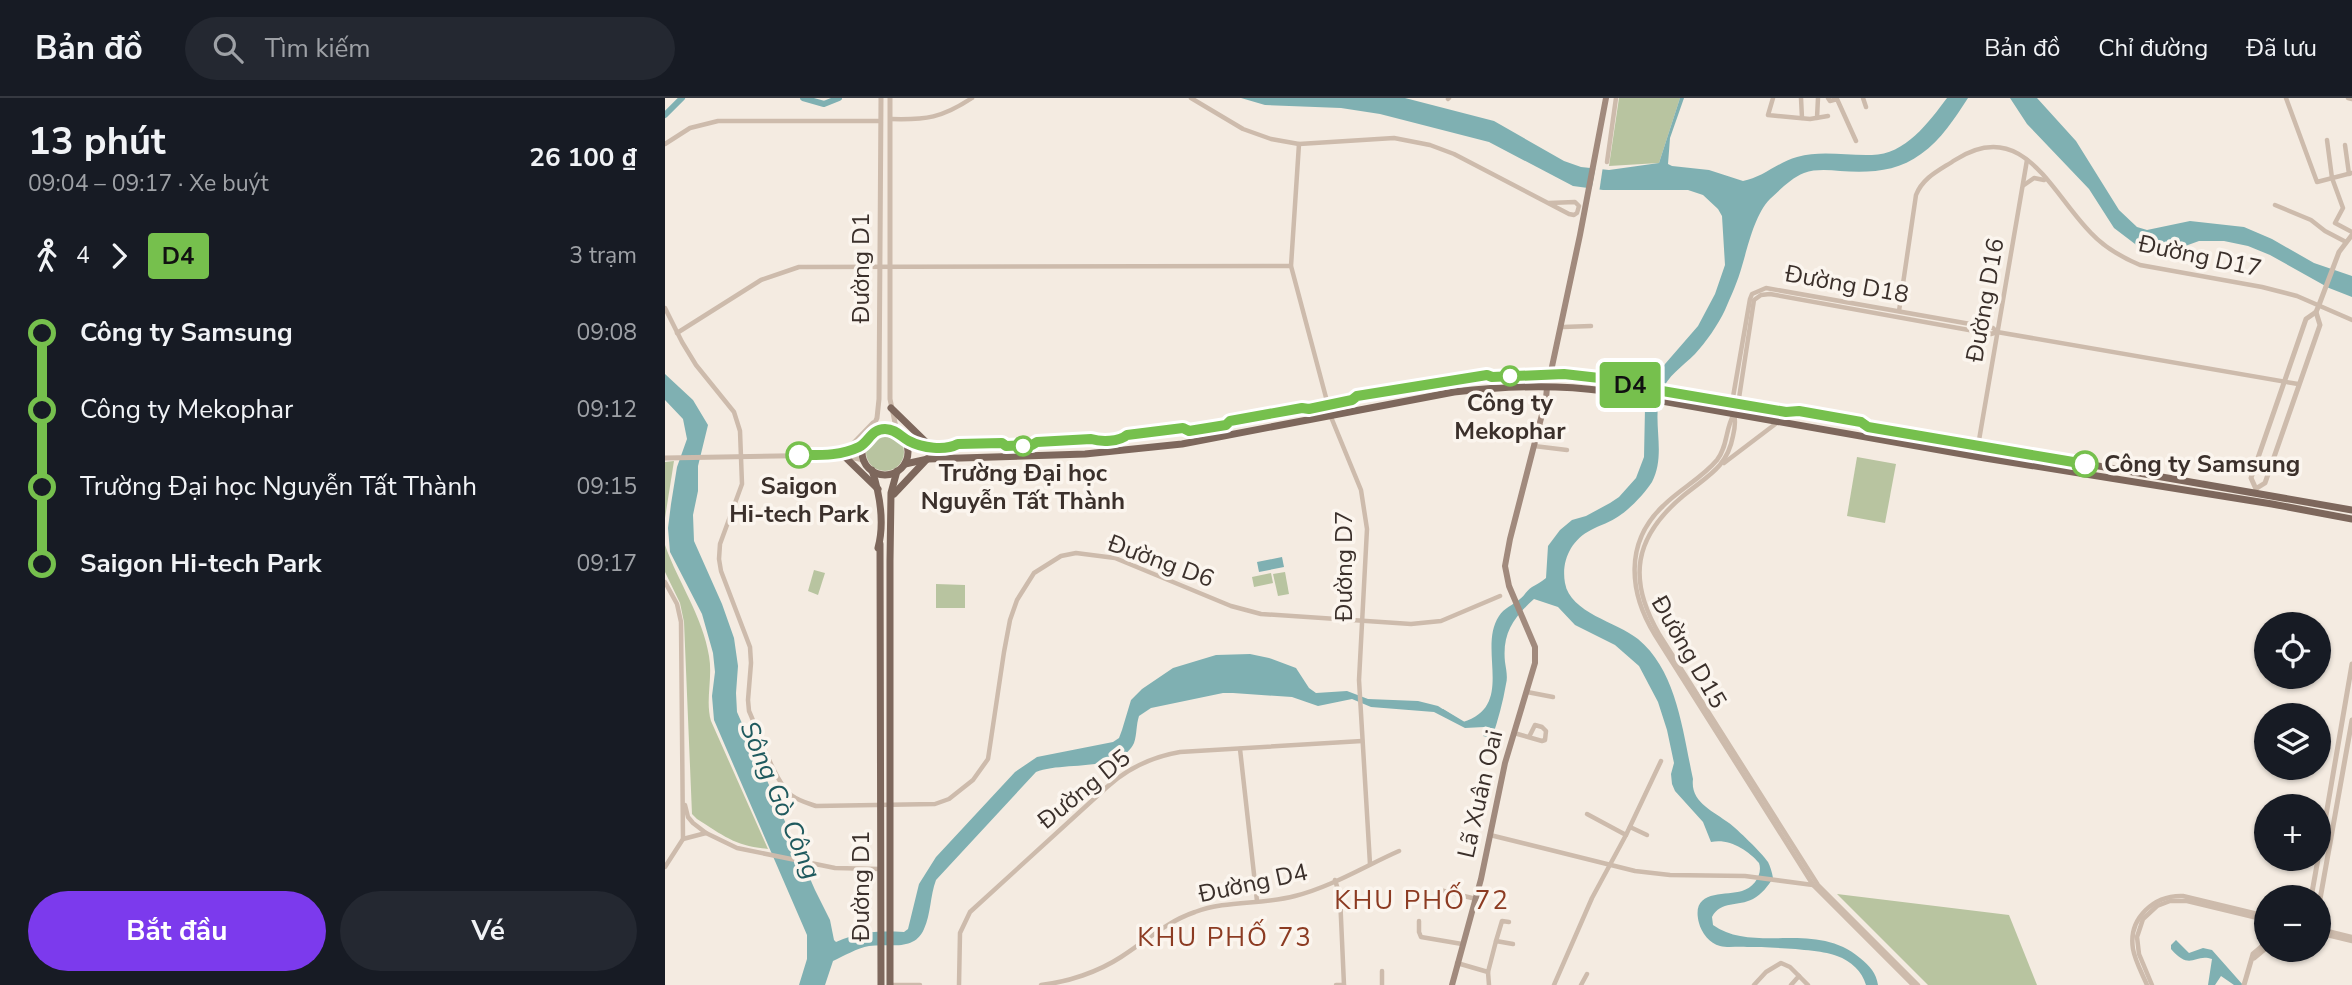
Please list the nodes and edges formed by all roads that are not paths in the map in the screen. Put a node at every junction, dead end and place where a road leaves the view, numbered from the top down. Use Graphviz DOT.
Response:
graph roads {
  1 [pos="881,98"];
  2 [pos="890,98"];
  3 [pos="972,98"];
  4 [pos="1191,98"];
  5 [pos="1606,98"];
  6 [pos="1616,98"];
  7 [pos="1773,98"];
  8 [pos="1801,98"];
  9 [pos="1818,98"];
  10 [pos="1828,98"];
  11 [pos="1863,98"];
  12 [pos="2286,98"];
  13 [pos="1838,99"];
  14 [pos="1866,107"];
  15 [pos="1828,116"];
  16 [pos="1801,118"];
  17 [pos="1817,118"];
  18 [pos="891,119"];
  19 [pos="880,121"];
  20 [pos="1856,141"];
  21 [pos="2327,141"];
  22 [pos="665,144"];
  23 [pos="1299,144"];
  24 [pos="2345,145"];
  25 [pos="2027,159"];
  26 [pos="1607,162"];
  27 [pos="2351,173"];
  28 [pos="2332,178"];
  29 [pos="2048,181"];
  30 [pos="2022,189"];
  31 [pos="1549,203"];
  32 [pos="2275,205"];
  33 [pos="2352,233"];
  34 [pos="2346,242"];
  35 [pos="881,266"];
  36 [pos="891,266"];
  37 [pos="1291,266"];
  38 [pos="665,308"];
  39 [pos="2318,309"];
  40 [pos="1899,311"];
  41 [pos="2352,320"];
  42 [pos="1591,326"];
  43 [pos="1563,327"];
  44 [pos="1997,332"];
  45 [pos="677,333"];
  46 [pos="1550,376"];
  47 [pos="2284,381"];
  48 [pos="2298,384"];
  49 [pos="1547,387"];
  50 [pos="1736,400"];
  51 [pos="1328,405"];
  52 [pos="891,408"];
  53 [pos="1734,414"];
  54 [pos="1331,417"];
  55 [pos="877,418"];
  56 [pos="1782,423"];
  57 [pos="1204,428"];
  58 [pos="900,435"];
  59 [pos="869,436"];
  60 [pos="1206,439"];
  61 [pos="1108,440"];
  62 [pos="863,445"];
  63 [pos="1533,446"];
  64 [pos="1978,446"];
  65 [pos="931,447"];
  66 [pos="1567,450"];
  67 [pos="1110,451"];
  68 [pos="842,454"];
  69 [pos="1967,455"];
  70 [pos="741,456"];
  71 [pos="668,458"];
  72 [pos="928,459"];
  73 [pos="864,460"];
  74 [pos="905,464"];
  75 [pos="1721,466"];
  76 [pos="872,470"];
  77 [pos="897,471"];
  78 [pos="1708,473"];
  79 [pos="878,489"];
  80 [pos="893,494"];
  81 [pos="2255,494"];
  82 [pos="2352,510"];
  83 [pos="2352,521"];
  84 [pos="665,582"];
  85 [pos="1500,596"];
  86 [pos="1362,620"];
  87 [pos="2352,664"];
  88 [pos="885,672"];
  89 [pos="1526,692"];
  90 [pos="1553,697"];
  91 [pos="2352,720"];
  92 [pos="1514,733"];
  93 [pos="1529,737"];
  94 [pos="1362,741"];
  95 [pos="1240,749"];
  96 [pos="1661,761"];
  97 [pos="2330,794"];
  98 [pos="684,804"];
  99 [pos="880,805"];
  100 [pos="890,805"];
  101 [pos="2331,809"];
  102 [pos="2336,810"];
  103 [pos="1587,814"];
  104 [pos="1630,827"];
  105 [pos="706,833"];
  106 [pos="1490,835"];
  107 [pos="1626,835"];
  108 [pos="1647,835"];
  109 [pos="683,839"];
  110 [pos="1399,851"];
  111 [pos="1370,864"];
  112 [pos="665,867"];
  113 [pos="880,869"];
  114 [pos="1335,880"];
  115 [pos="1816,885"];
  116 [pos="2323,885"];
  117 [pos="1440,890"];
  118 [pos="1476,899"];
  119 [pos="1257,901"];
  120 [pos="2254,915"];
  121 [pos="1419,921"];
  122 [pos="1509,922"];
  123 [pos="2331,934"];
  124 [pos="2352,939"];
  125 [pos="1496,941"];
  126 [pos="1462,944"];
  127 [pos="1513,944"];
  128 [pos="2254,951"];
  129 [pos="888,959"];
  130 [pos="1457,963"];
  131 [pos="1382,971"];
  132 [pos="1488,972"];
  133 [pos="1587,974"];
  134 [pos="1799,976"];
  135 [pos="1555,984"];
  136 [pos="881,985"];
  137 [pos="890,985"];
  138 [pos="920,985"];
  139 [pos="958,985"];
  140 [pos="1041,985"];
  141 [pos="1336,985"];
  142 [pos="1344,985"];
  143 [pos="1383,985"];
  144 [pos="1452,985"];
  145 [pos="1489,985"];
  146 [pos="1581,985"];
  147 [pos="1754,985"];
  148 [pos="1791,985"];
  149 [pos="1806,985"];
  150 [pos="1916,985"];
  151 [pos="2149,985"];
  152 [pos="2244,985"];
  1 -- 19 [label="street, Đường D1"];
  2 -- 18 [label="street, Đường D1"];
  3 -- 18 [label="street"];
  4 -- 23 [label="street"];
  5 -- 46 [label="main road"];
  6 -- 26 [label="street"];
  7 -- 16 [label="street"];
  8 -- 16 [label="street"];
  9 -- 17 [label="street"];
  10 -- 13 [label="street"];
  11 -- 14 [label="street"];
  12 -- 28 [label="street"];
  13 -- 20 [label="street"];
  15 -- 17 [label="street"];
  16 -- 17 [label="street"];
  18 -- 36 [label="street, Đường D1"];
  19 -- 22 [label="street"];
  19 -- 35 [label="street, Đường D1"];
  21 -- 28 [label="street"];
  23 -- 31 [label="street"];
  23 -- 37 [label="street"];
  24 -- 27 [label="street"];
  25 -- 29 [label="street, Đường D17"];
  25 -- 30 [label="street, Đường D16"];
  25 -- 40 [label="street, Đường D17"];
  27 -- 28 [label="street"];
  28 -- 33 [label="street"];
  29 -- 30 [label="street"];
  29 -- 39 [label="street, Đường D17"];
  30 -- 44 [label="street, Đường D16"];
  31 -- 31 [label="street"];
  32 -- 34 [label="street"];
  33 -- 34 [label="street"];
  34 -- 39 [label="street"];
  35 -- 36 [label="street"];
  35 -- 45 [label="street"];
  35 -- 55 [label="street, Đường D1"];
  36 -- 37 [label="street"];
  36 -- 52 [label="street, Đường D1"];
  37 -- 51 [label="street"];
  38 -- 45 [label="street, Đường D6"];
  39 -- 41 [label="street, Đường D17"];
  39 -- 47 [label="street"];
  39 -- 48 [label="street"];
  40 -- 44 [label="street, Đường D18"];
  40 -- 50 [label="street, Đường D18"];
  42 -- 43 [label="street"];
  44 -- 47 [label="street, Đường D18"];
  44 -- 50 [label="street, Đường D18"];
  44 -- 64 [label="street, Đường D16"];
  45 -- 70 [label="street, Đường D6"];
  46 -- 49 [label="main road"];
  46 -- 50 [label="main road"];
  46 -- 51 [label="main road"];
  47 -- 48 [label="street, Đường D18"];
  47 -- 81 [label="street"];
  48 -- 81 [label="street"];
  49 -- 53 [label="main road"];
  49 -- 54 [label="main road"];
  49 -- 63 [label="main road"];
  50 -- 53 [label="main road"];
  50 -- 64 [label="main road"];
  51 -- 54 [label="main road"];
  51 -- 57 [label="main road"];
  52 -- 58 [label="street, Đường D1"];
  52 -- 65 [label="main road"];
  53 -- 56 [label="main road"];
  53 -- 75 [label="street, Đường D15"];
  53 -- 78 [label="street, Đường D15"];
  54 -- 60 [label="main road"];
  54 -- 86 [label="street, Đường D7"];
  55 -- 59 [label="street, Đường D1"];
  55 -- 68 [label="street"];
  56 -- 69 [label="main road"];
  56 -- 75 [label="street"];
  57 -- 60 [label="main road"];
  57 -- 61 [label="main road"];
  58 -- 59 [label="main road"];
  58 -- 65 [label="main road"];
  58 -- 74 [label="main road"];
  59 -- 62 [label="main road"];
  60 -- 67 [label="main road"];
  61 -- 65 [label="main road"];
  61 -- 67 [label="main road"];
  62 -- 68 [label="street"];
  62 -- 73 [label="main road"];
  63 -- 66 [label="street"];
  63 -- 89 [label="main road, Lã Xuân Oai"];
  64 -- 69 [label="street"];
  64 -- 81 [label="main road"];
  67 -- 72 [label="main road"];
  68 -- 70 [label="street"];
  68 -- 73 [label="street"];
  68 -- 79 [label="main road"];
  69 -- 81 [label="main road"];
  70 -- 71 [label="street"];
  70 -- 99 [label="street, Đường D6"];
  72 -- 74 [label="main road"];
  72 -- 80 [label="main road"];
  73 -- 76 [label="main road"];
  74 -- 77 [label="main road"];
  75 -- 78 [label="street, Đường D15"];
  76 -- 77 [label="main road"];
  76 -- 79 [label="main road, Đường D1"];
  77 -- 80 [label="main road, Đường D1"];
  78 -- 115 [label="street, Đường D15"];
  79 -- 88 [label="main road, Đường D1"];
  80 -- 88 [label="main road, Đường D1"];
  81 -- 82 [label="main road"];
  81 -- 83 [label="main road"];
  84 -- 98 [label="street"];
  85 -- 86 [label="street, Đường D6"];
  86 -- 94 [label="street, Đường D7"];
  86 -- 100 [label="street, Đường D6"];
  87 -- 97 [label="street"];
  88 -- 99 [label="main road, Đường D1"];
  88 -- 100 [label="main road, Đường D1"];
  89 -- 90 [label="street"];
  89 -- 92 [label="main road, Lã Xuân Oai"];
  91 -- 102 [label="street"];
  92 -- 93 [label="street"];
  92 -- 106 [label="main road, Lã Xuân Oai"];
  94 -- 95 [label="street, Đường D5"];
  94 -- 111 [label="street"];
  95 -- 119 [label="street"];
  95 -- 139 [label="street, Đường D5"];
  96 -- 104 [label="street"];
  98 -- 105 [label="street"];
  98 -- 109 [label="street"];
  99 -- 100 [label="street, Đường D6"];
  99 -- 113 [label="main road, Đường D1"];
  100 -- 129 [label="main road, Đường D1"];
  101 -- 102 [label="street"];
  102 -- 116 [label="street"];
  103 -- 107 [label="street"];
  104 -- 107 [label="street"];
  104 -- 108 [label="street"];
  105 -- 109 [label="street"];
  105 -- 113 [label="street"];
  106 -- 115 [label="street"];
  106 -- 118 [label="main road, Lã Xuân Oai"];
  107 -- 135 [label="street"];
  109 -- 112 [label="street"];
  110 -- 111 [label="street, Đường D4"];
  111 -- 114 [label="street, Đường D4"];
  113 -- 129 [label="main road, Đường D1"];
  114 -- 119 [label="street, Đường D4"];
  114 -- 142 [label="street"];
  115 -- 150 [label="street, Đường D15"];
  117 -- 118 [label="street"];
  118 -- 126 [label="main road, Lã Xuân Oai"];
  119 -- 140 [label="street, Đường D4"];
  120 -- 151 [label="street"];
  121 -- 126 [label="street"];
  122 -- 125 [label="street"];
  123 -- 124 [label="street"];
  125 -- 127 [label="street"];
  125 -- 132 [label="street"];
  126 -- 130 [label="main road, Lã Xuân Oai"];
  128 -- 152 [label="street"];
  129 -- 136 [label="main road, Đường D1"];
  129 -- 137 [label="main road, Đường D1"];
  130 -- 132 [label="street"];
  130 -- 144 [label="main road, Lã Xuân Oai"];
  131 -- 143 [label="street"];
  132 -- 145 [label="street"];
  133 -- 146 [label="street"];
  134 -- 147 [label="street"];
  134 -- 148 [label="street"];
  134 -- 149 [label="street"];
  137 -- 138 [label="street"];
  141 -- 142 [label="street"];
}
